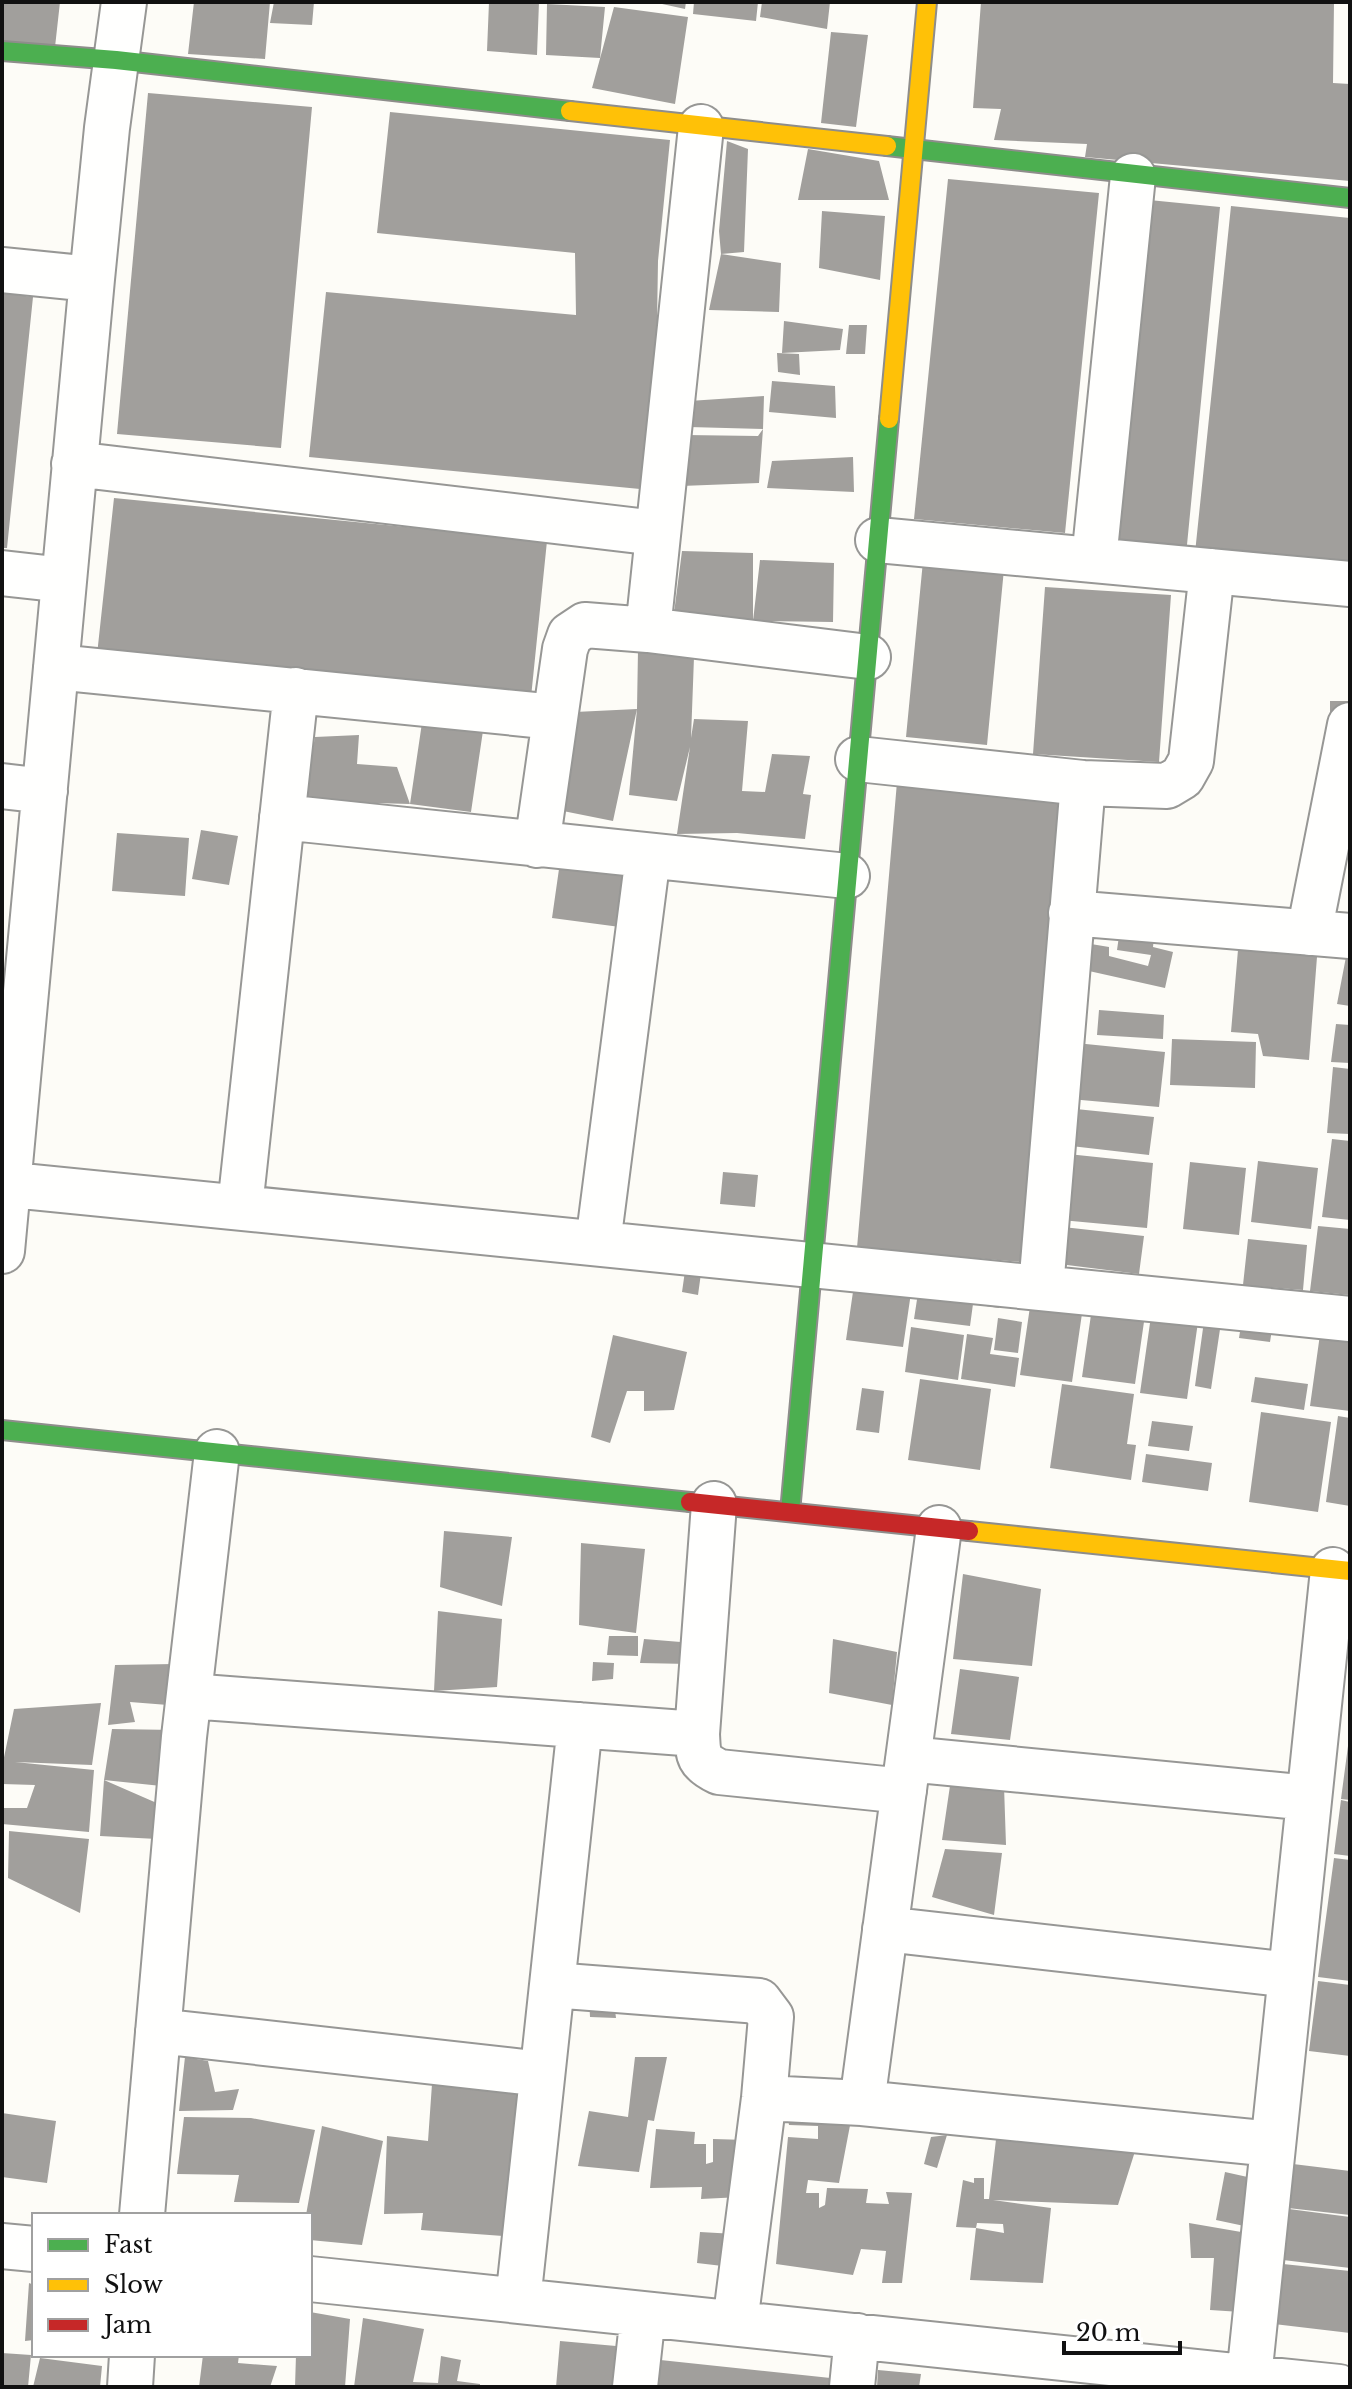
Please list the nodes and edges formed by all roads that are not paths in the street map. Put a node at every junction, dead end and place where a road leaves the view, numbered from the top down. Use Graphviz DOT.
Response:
graph roads {
  1 [pos="124,2"];
  2 [pos="927,2"];
  3 [pos="2,51"];
  4 [pos="116,60"];
  5 [pos="701,127"];
  6 [pos="914,151"];
  7 [pos="1133,176"];
  8 [pos="1350,198"];
  9 [pos="2,270"];
  10 [pos="92,279"];
  11 [pos="74,464"];
  12 [pos="656,533"];
  13 [pos="878,540"];
  14 [pos="1094,560"];
  15 [pos="1212,571"];
  16 [pos="2,573"];
  17 [pos="64,580"];
  18 [pos="1350,584"];
  19 [pos="648,630"];
  20 [pos="868,657"];
  21 [pos="56,667"];
  22 [pos="296,690"];
  23 [pos="555,717"];
  24 [pos="1350,725"];
  25 [pos="858,759"];
  26 [pos="1083,783"];
  27 [pos="2,786"];
  28 [pos="45,791"];
  29 [pos="282,817"];
  30 [pos="537,845"];
  31 [pos="648,856"];
  32 [pos="847,876"];
  33 [pos="1071,913"];
  34 [pos="1329,935"];
  35 [pos="5,1184"];
  36 [pos="240,1207"];
  37 [pos="598,1243"];
  38 [pos="2,1251"];
  39 [pos="812,1265"];
  40 [pos="1041,1288"];
  41 [pos="1350,1319"];
  42 [pos="2,1430"];
  43 [pos="217,1452"];
  44 [pos="714,1504"];
  45 [pos="790,1512"];
  46 [pos="939,1528"];
  47 [pos="1341,1570"];
  48 [pos="189,1696"];
  49 [pos="580,1725"];
  50 [pos="697,1734"];
  51 [pos="906,1775"];
  52 [pos="1309,1798"];
  53 [pos="885,1929"];
  54 [pos="1290,1975"];
  55 [pos="552,1985"];
  56 [pos="158,2031"];
  57 [pos="542,2074"];
  58 [pos="764,2098"];
  59 [pos="862,2103"];
  60 [pos="1273,2144"];
  61 [pos="142,2213"];
  62 [pos="2,2246"];
  63 [pos="32,2249"];
  64 [pos="312,2279"];
  65 [pos="518,2301"];
  66 [pos="643,2314"];
  67 [pos="735,2323"];
  68 [pos="857,2336"];
  69 [pos="132,2357"];
  70 [pos="1248,2382"];
  71 [pos="130,2387"];
  72 [pos="635,2387"];
  73 [pos="852,2387"];
  74 [pos="1339,2387"];
  1 -- 4 [label="street"];
  2 -- 6 [label="street"];
  3 -- 4 [label="street"];
  4 -- 5 [label="street"];
  4 -- 10 [label="street"];
  5 -- 6 [label="street"];
  5 -- 12 [label="street"];
  6 -- 7 [label="street"];
  6 -- 13 [label="street"];
  7 -- 8 [label="street"];
  7 -- 14 [label="street"];
  9 -- 10 [label="street"];
  10 -- 11 [label="street"];
  11 -- 12 [label="street"];
  11 -- 17 [label="street"];
  12 -- 19 [label="street"];
  13 -- 14 [label="street"];
  13 -- 20 [label="street"];
  14 -- 15 [label="street"];
  15 -- 18 [label="street"];
  15 -- 26 [label="street"];
  16 -- 17 [label="street"];
  17 -- 21 [label="street"];
  19 -- 20 [label="street"];
  19 -- 23 [label="street"];
  20 -- 25 [label="street"];
  21 -- 22 [label="street"];
  21 -- 28 [label="street"];
  22 -- 23 [label="street"];
  22 -- 29 [label="street"];
  23 -- 30 [label="street"];
  24 -- 34 [label="street"];
  25 -- 26 [label="street"];
  25 -- 32 [label="street"];
  26 -- 33 [label="street"];
  27 -- 28 [label="street"];
  28 -- 35 [label="street"];
  29 -- 30 [label="street"];
  29 -- 36 [label="street"];
  30 -- 31 [label="street"];
  31 -- 32 [label="street"];
  31 -- 37 [label="street"];
  32 -- 39 [label="street"];
  33 -- 34 [label="street"];
  33 -- 40 [label="street"];
  35 -- 36 [label="street"];
  35 -- 38 [label="street"];
  36 -- 37 [label="street"];
  37 -- 39 [label="street"];
  39 -- 40 [label="street"];
  39 -- 45 [label="street"];
  40 -- 41 [label="street"];
  42 -- 43 [label="street"];
  43 -- 44 [label="street"];
  43 -- 48 [label="street"];
  44 -- 45 [label="street"];
  44 -- 50 [label="street"];
  45 -- 46 [label="street"];
  46 -- 47 [label="street"];
  46 -- 51 [label="street"];
  47 -- 52 [label="street"];
  48 -- 49 [label="street"];
  48 -- 56 [label="street"];
  49 -- 50 [label="street"];
  49 -- 55 [label="street"];
  50 -- 51 [label="street"];
  51 -- 52 [label="street"];
  51 -- 53 [label="street"];
  52 -- 54 [label="street"];
  53 -- 54 [label="street"];
  53 -- 59 [label="street"];
  54 -- 60 [label="street"];
  55 -- 57 [label="street"];
  55 -- 58 [label="street"];
  56 -- 57 [label="street"];
  56 -- 61 [label="street"];
  57 -- 65 [label="street"];
  58 -- 59 [label="street"];
  58 -- 67 [label="street"];
  59 -- 60 [label="street"];
  60 -- 70 [label="street"];
  62 -- 63 [label="street"];
  64 -- 65 [label="street"];
  65 -- 66 [label="street"];
  66 -- 67 [label="street"];
  66 -- 72 [label="street"];
  67 -- 68 [label="street"];
  68 -- 70 [label="street"];
  68 -- 73 [label="street"];
  69 -- 71 [label="street"];
  70 -- 74 [label="street"];
}
